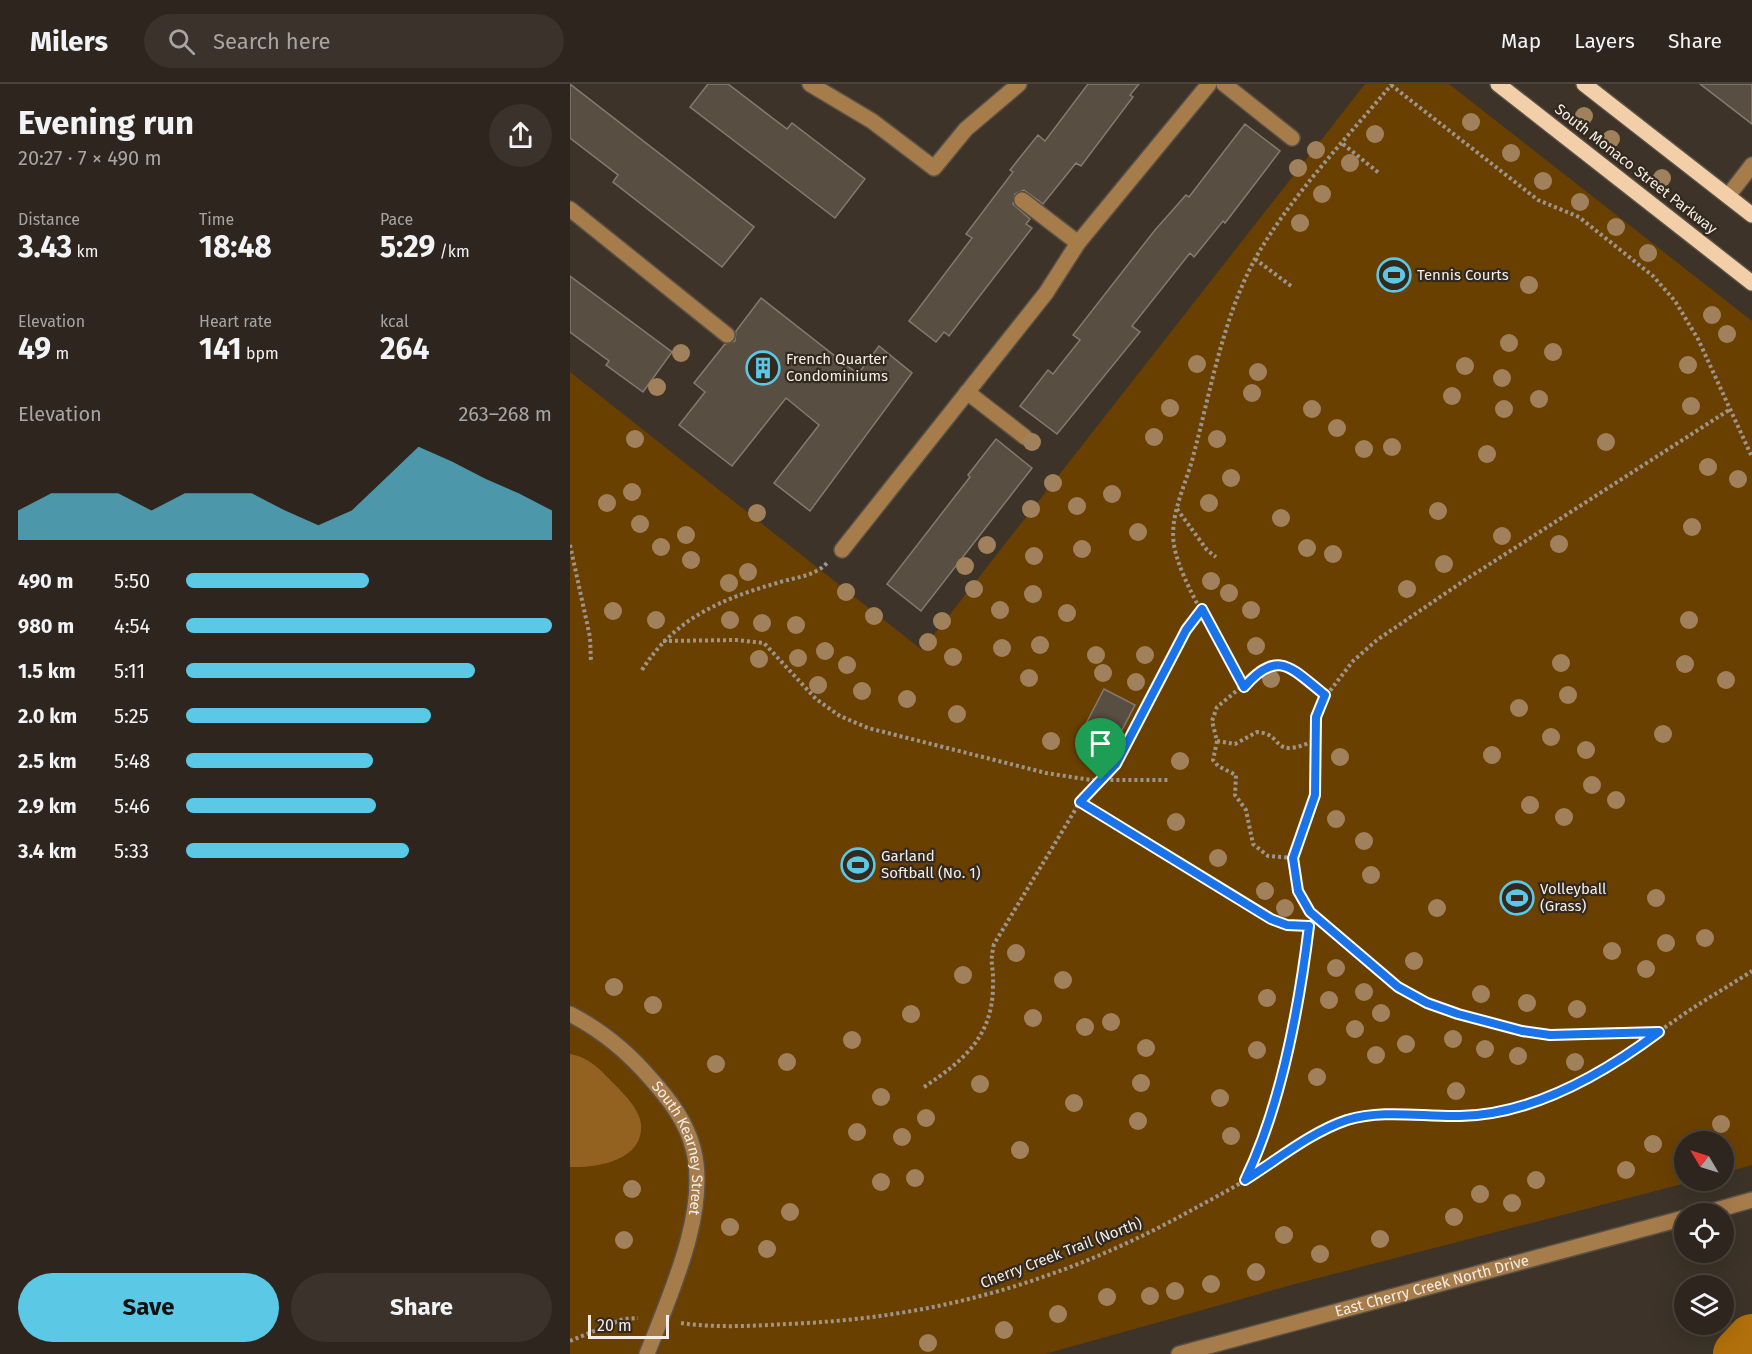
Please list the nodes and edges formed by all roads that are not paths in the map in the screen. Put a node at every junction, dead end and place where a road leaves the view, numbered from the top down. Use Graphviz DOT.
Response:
graph roads {
  1 [pos="810,84"];
  2 [pos="1019,84"];
  3 [pos="1209,84"];
  4 [pos="1224,84"];
  5 [pos="1498,84"];
  6 [pos="1584,84"];
  7 [pos="1292,138"];
  8 [pos="1752,165"];
  9 [pos="1728,196"];
  10 [pos="1022,200"];
  11 [pos="570,208"];
  12 [pos="1752,215"];
  13 [pos="1078,243"];
  14 [pos="1752,283"];
  15 [pos="727,335"];
  16 [pos="967,392"];
  17 [pos="1025,437"];
  18 [pos="842,550"];
  19 [pos="570,1014"];
  20 [pos="1752,1200"];
  21 [pos="1734,1205"];
  22 [pos="1674,1221"];
  23 [pos="646,1354"];
  24 [pos="1179,1354"];
  1 -- 2 [label="street"];
  3 -- 13 [label="street"];
  4 -- 7 [label="street"];
  5 -- 14 [label="main road, South Monaco Street Parkway"];
  6 -- 9 [label="main road"];
  8 -- 9 [label="street"];
  9 -- 12 [label="main road"];
  10 -- 13 [label="street"];
  11 -- 15 [label="street"];
  13 -- 16 [label="street"];
  16 -- 17 [label="street"];
  16 -- 18 [label="street"];
  19 -- 23 [label="street, South Kearney Street"];
  20 -- 21 [label="street"];
  22 -- 24 [label="street, East Cherry Creek North Drive"];
}
